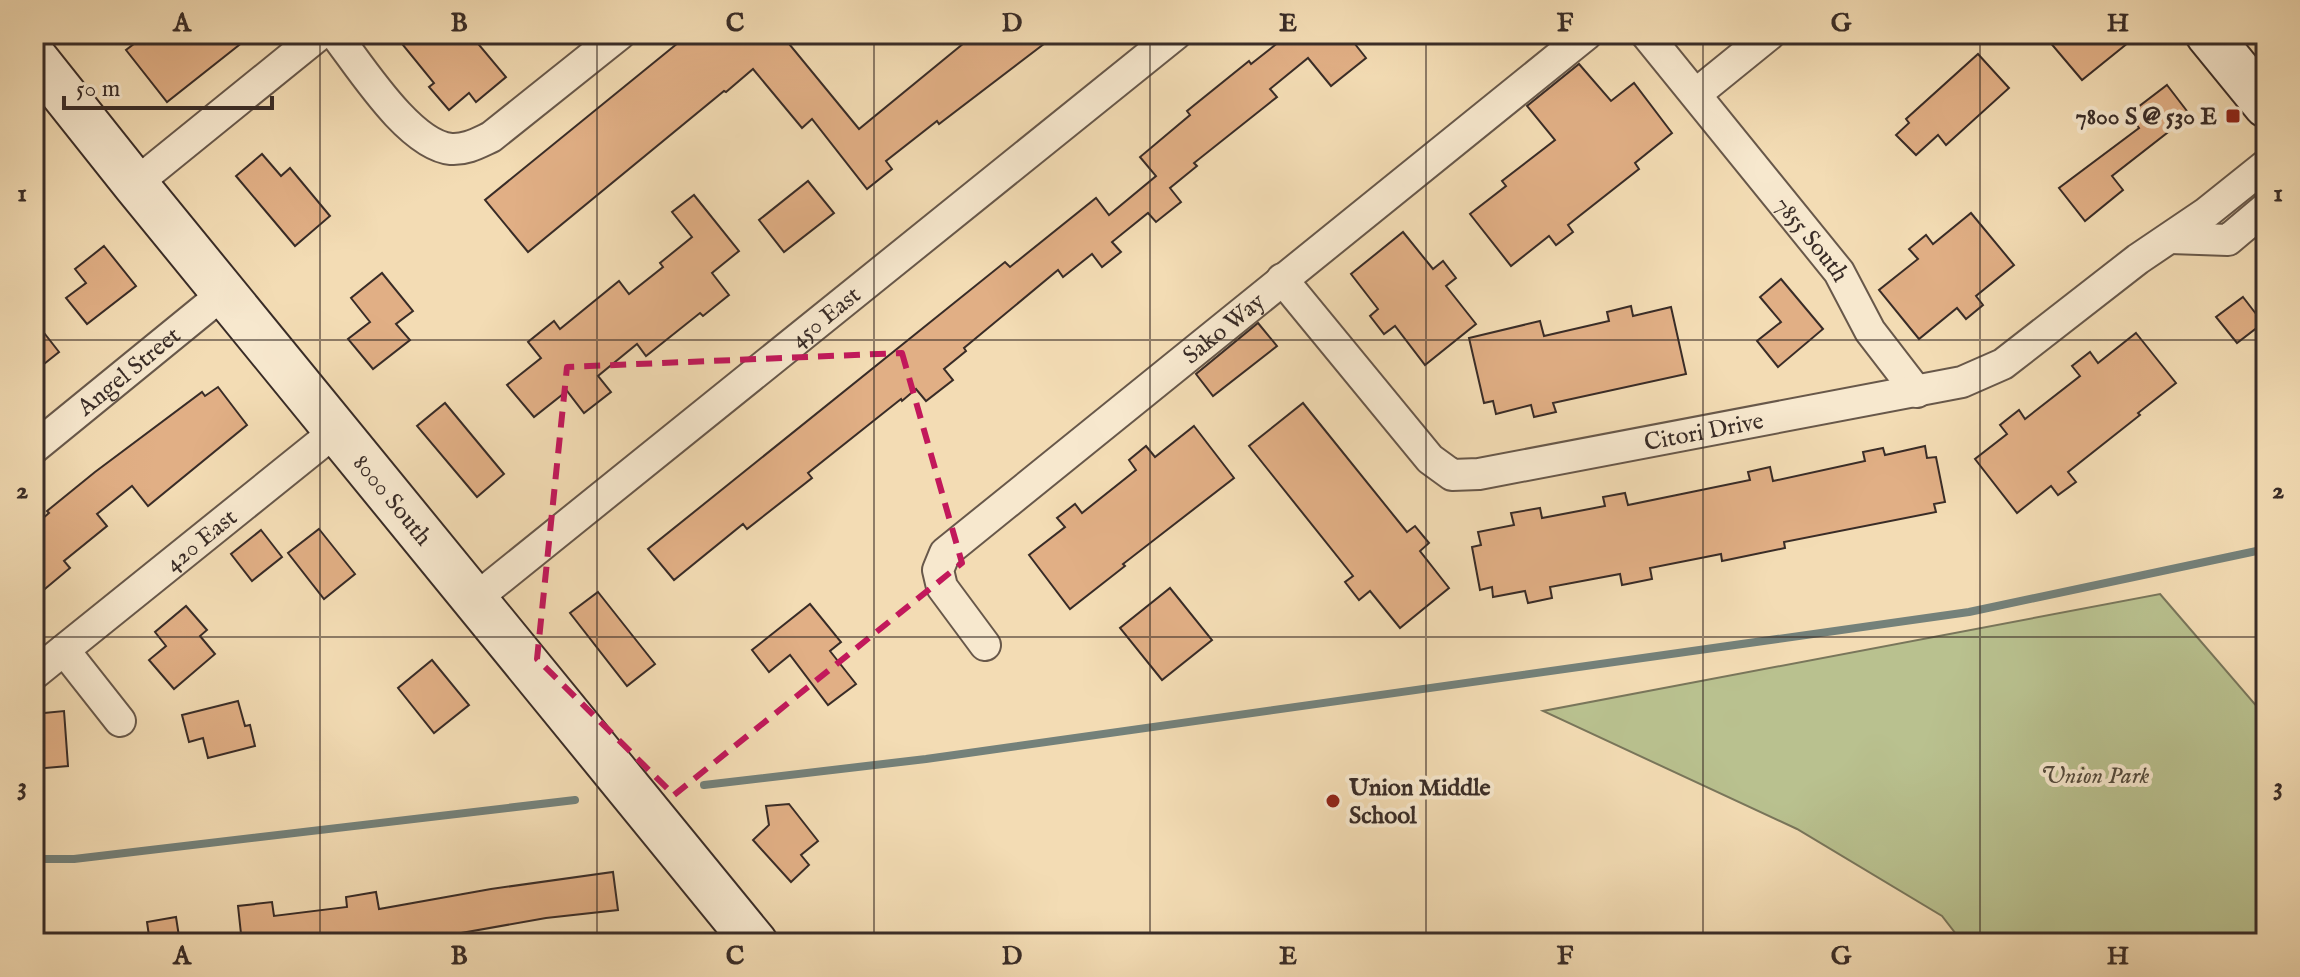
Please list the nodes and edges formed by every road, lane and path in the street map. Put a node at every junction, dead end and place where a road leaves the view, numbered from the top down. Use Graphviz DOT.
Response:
graph roads {
  1 [pos="320,34"];
  2 [pos="335,34"];
  3 [pos="620,34"];
  4 [pos="1176,34"];
  5 [pos="1587,34"];
  6 [pos="1646,34"];
  7 [pos="1770,34"];
  8 [pos="2208,34"];
  9 [pos="34,57"];
  10 [pos="1696,94"];
  11 [pos="2266,105"];
  12 [pos="2266,165"];
  13 [pos="135,184"];
  14 [pos="2266,208"];
  15 [pos="2171,238"];
  16 [pos="1282,279"];
  17 [pos="224,293"];
  18 [pos="1917,392"];
  19 [pos="337,430"];
  20 [pos="34,448"];
  21 [pos="475,599"];
  22 [pos="985,645"];
  23 [pos="64,650"];
  24 [pos="34,674"];
  25 [pos="120,721"];
  26 [pos="741,938"];
  1 -- 13 [label="street"];
  2 -- 3 [label="street"];
  4 -- 21 [label="street, 450 East"];
  5 -- 16 [label="street, Sako Way"];
  6 -- 10 [label="street"];
  7 -- 10 [label="street"];
  8 -- 11 [label="street"];
  9 -- 13 [label="street, 8000 South"];
  10 -- 18 [label="street, 7855 South"];
  12 -- 15 [label="street, Citori Drive"];
  13 -- 17 [label="street, 8000 South"];
  14 -- 15 [label="street"];
  15 -- 18 [label="street, Citori Drive"];
  16 -- 18 [label="street, Citori Drive"];
  16 -- 22 [label="street, Sako Way"];
  17 -- 19 [label="street, 8000 South"];
  17 -- 20 [label="street, Angel Street"];
  19 -- 21 [label="street, 8000 South"];
  19 -- 23 [label="street, 420 East"];
  21 -- 26 [label="street, 8000 South"];
  23 -- 24 [label="street, 420 East"];
  23 -- 25 [label="street"];
}
